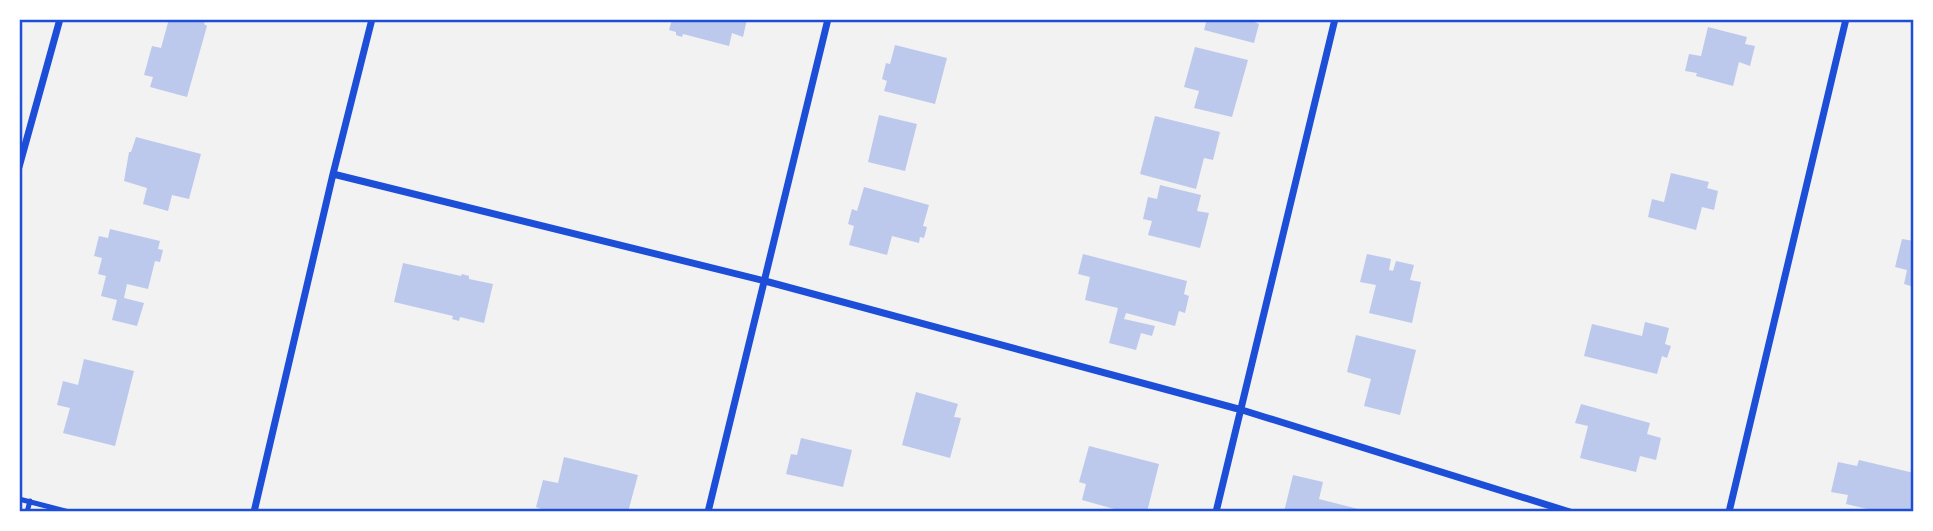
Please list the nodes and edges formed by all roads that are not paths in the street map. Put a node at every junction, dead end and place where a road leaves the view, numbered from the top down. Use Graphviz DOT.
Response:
graph roads {
  1 [pos="60,19"];
  2 [pos="372,19"];
  3 [pos="828,19"];
  4 [pos="1335,19"];
  5 [pos="1846,19"];
  6 [pos="23,134"];
  7 [pos="19,167"];
  8 [pos="333,174"];
  9 [pos="765,281"];
  10 [pos="1242,410"];
  11 [pos="19,499"];
  12 [pos="30,501"];
  13 [pos="27,512"];
  14 [pos="69,512"];
  15 [pos="254,512"];
  16 [pos="708,512"];
  17 [pos="1216,512"];
  18 [pos="1570,512"];
  19 [pos="1729,512"];
  1 -- 6 [label="street"];
  2 -- 8 [label="street"];
  3 -- 9 [label="street"];
  4 -- 10 [label="street"];
  5 -- 19 [label="street"];
  6 -- 7 [label="street"];
  8 -- 9 [label="street"];
  8 -- 15 [label="street"];
  9 -- 10 [label="street"];
  9 -- 16 [label="street"];
  10 -- 17 [label="street"];
  10 -- 18 [label="street"];
  11 -- 12 [label="lane"];
  12 -- 13 [label="lane"];
  12 -- 14 [label="lane"];
}
